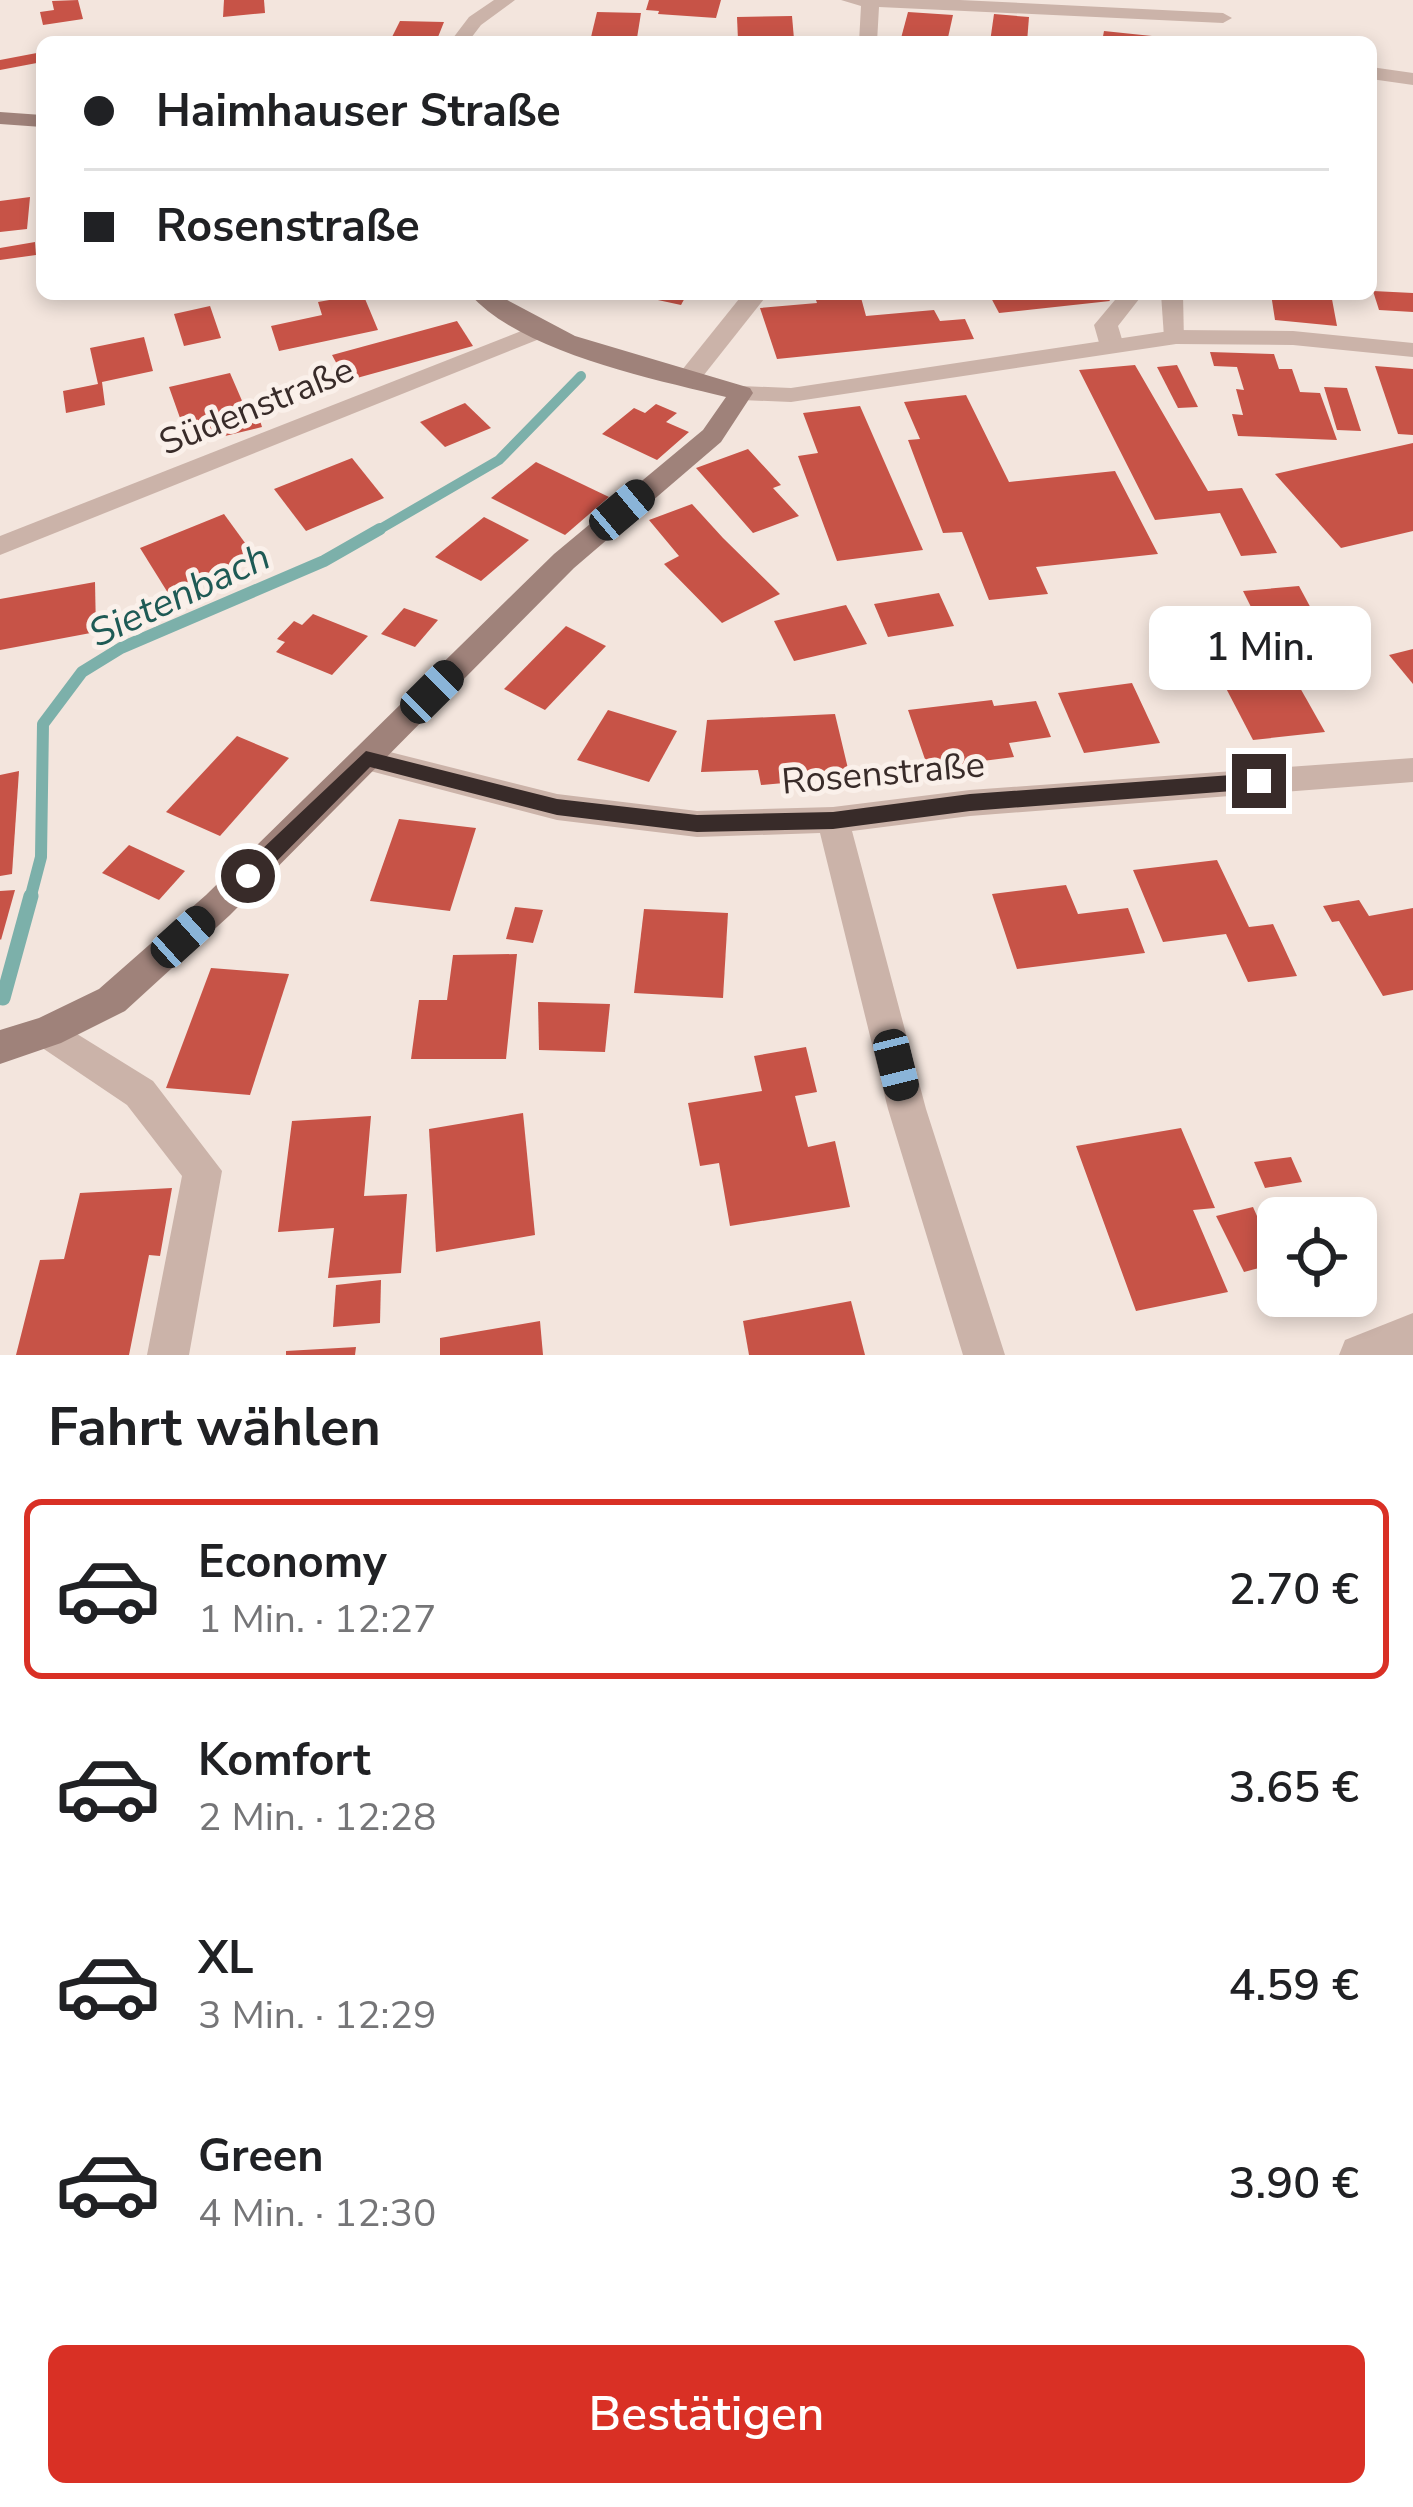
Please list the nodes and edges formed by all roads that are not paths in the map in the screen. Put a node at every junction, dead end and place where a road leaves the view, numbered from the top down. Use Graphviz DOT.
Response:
graph roads {
  1 [pos="506,0"];
  2 [pos="850,0"];
  3 [pos="1210,0"];
  4 [pos="870,1"];
  5 [pos="464,36"];
  6 [pos="868,36"];
  7 [pos="1377,74"];
  8 [pos="1413,79"];
  9 [pos="0,118"];
  10 [pos="36,121"];
  11 [pos="488,300"];
  12 [pos="750,300"];
  13 [pos="1127,300"];
  14 [pos="1173,300"];
  15 [pos="539,331"];
  16 [pos="1176,337"];
  17 [pos="1112,346"];
  18 [pos="1413,350"];
  19 [pos="687,380"];
  20 [pos="741,393"];
  21 [pos="0,546"];
  22 [pos="366,758"];
  23 [pos="1413,770"];
  24 [pos="833,820"];
  25 [pos="48,1032"];
  26 [pos="0,1047"];
  27 [pos="1413,1334"];
  28 [pos="168,1355"];
  29 [pos="984,1355"];
  30 [pos="1360,1355"];
  1 -- 5 [label="street"];
  2 -- 4 [label="street"];
  3 -- 4 [label="street"];
  4 -- 6 [label="street"];
  7 -- 8 [label="street"];
  9 -- 10 [label="main road"];
  11 -- 15 [label="main road"];
  12 -- 19 [label="street"];
  13 -- 17 [label="street"];
  14 -- 16 [label="street"];
  15 -- 19 [label="main road"];
  15 -- 21 [label="street, Südenstraße"];
  16 -- 17 [label="street"];
  16 -- 18 [label="street"];
  17 -- 20 [label="street"];
  19 -- 20 [label="main road"];
  20 -- 22 [label="main road"];
  22 -- 24 [label="street, Rosenstraße"];
  22 -- 25 [label="main road"];
  23 -- 24 [label="street, Rosenstraße"];
  24 -- 29 [label="street"];
  25 -- 26 [label="main road"];
  25 -- 28 [label="street"];
  27 -- 30 [label="street"];
}
